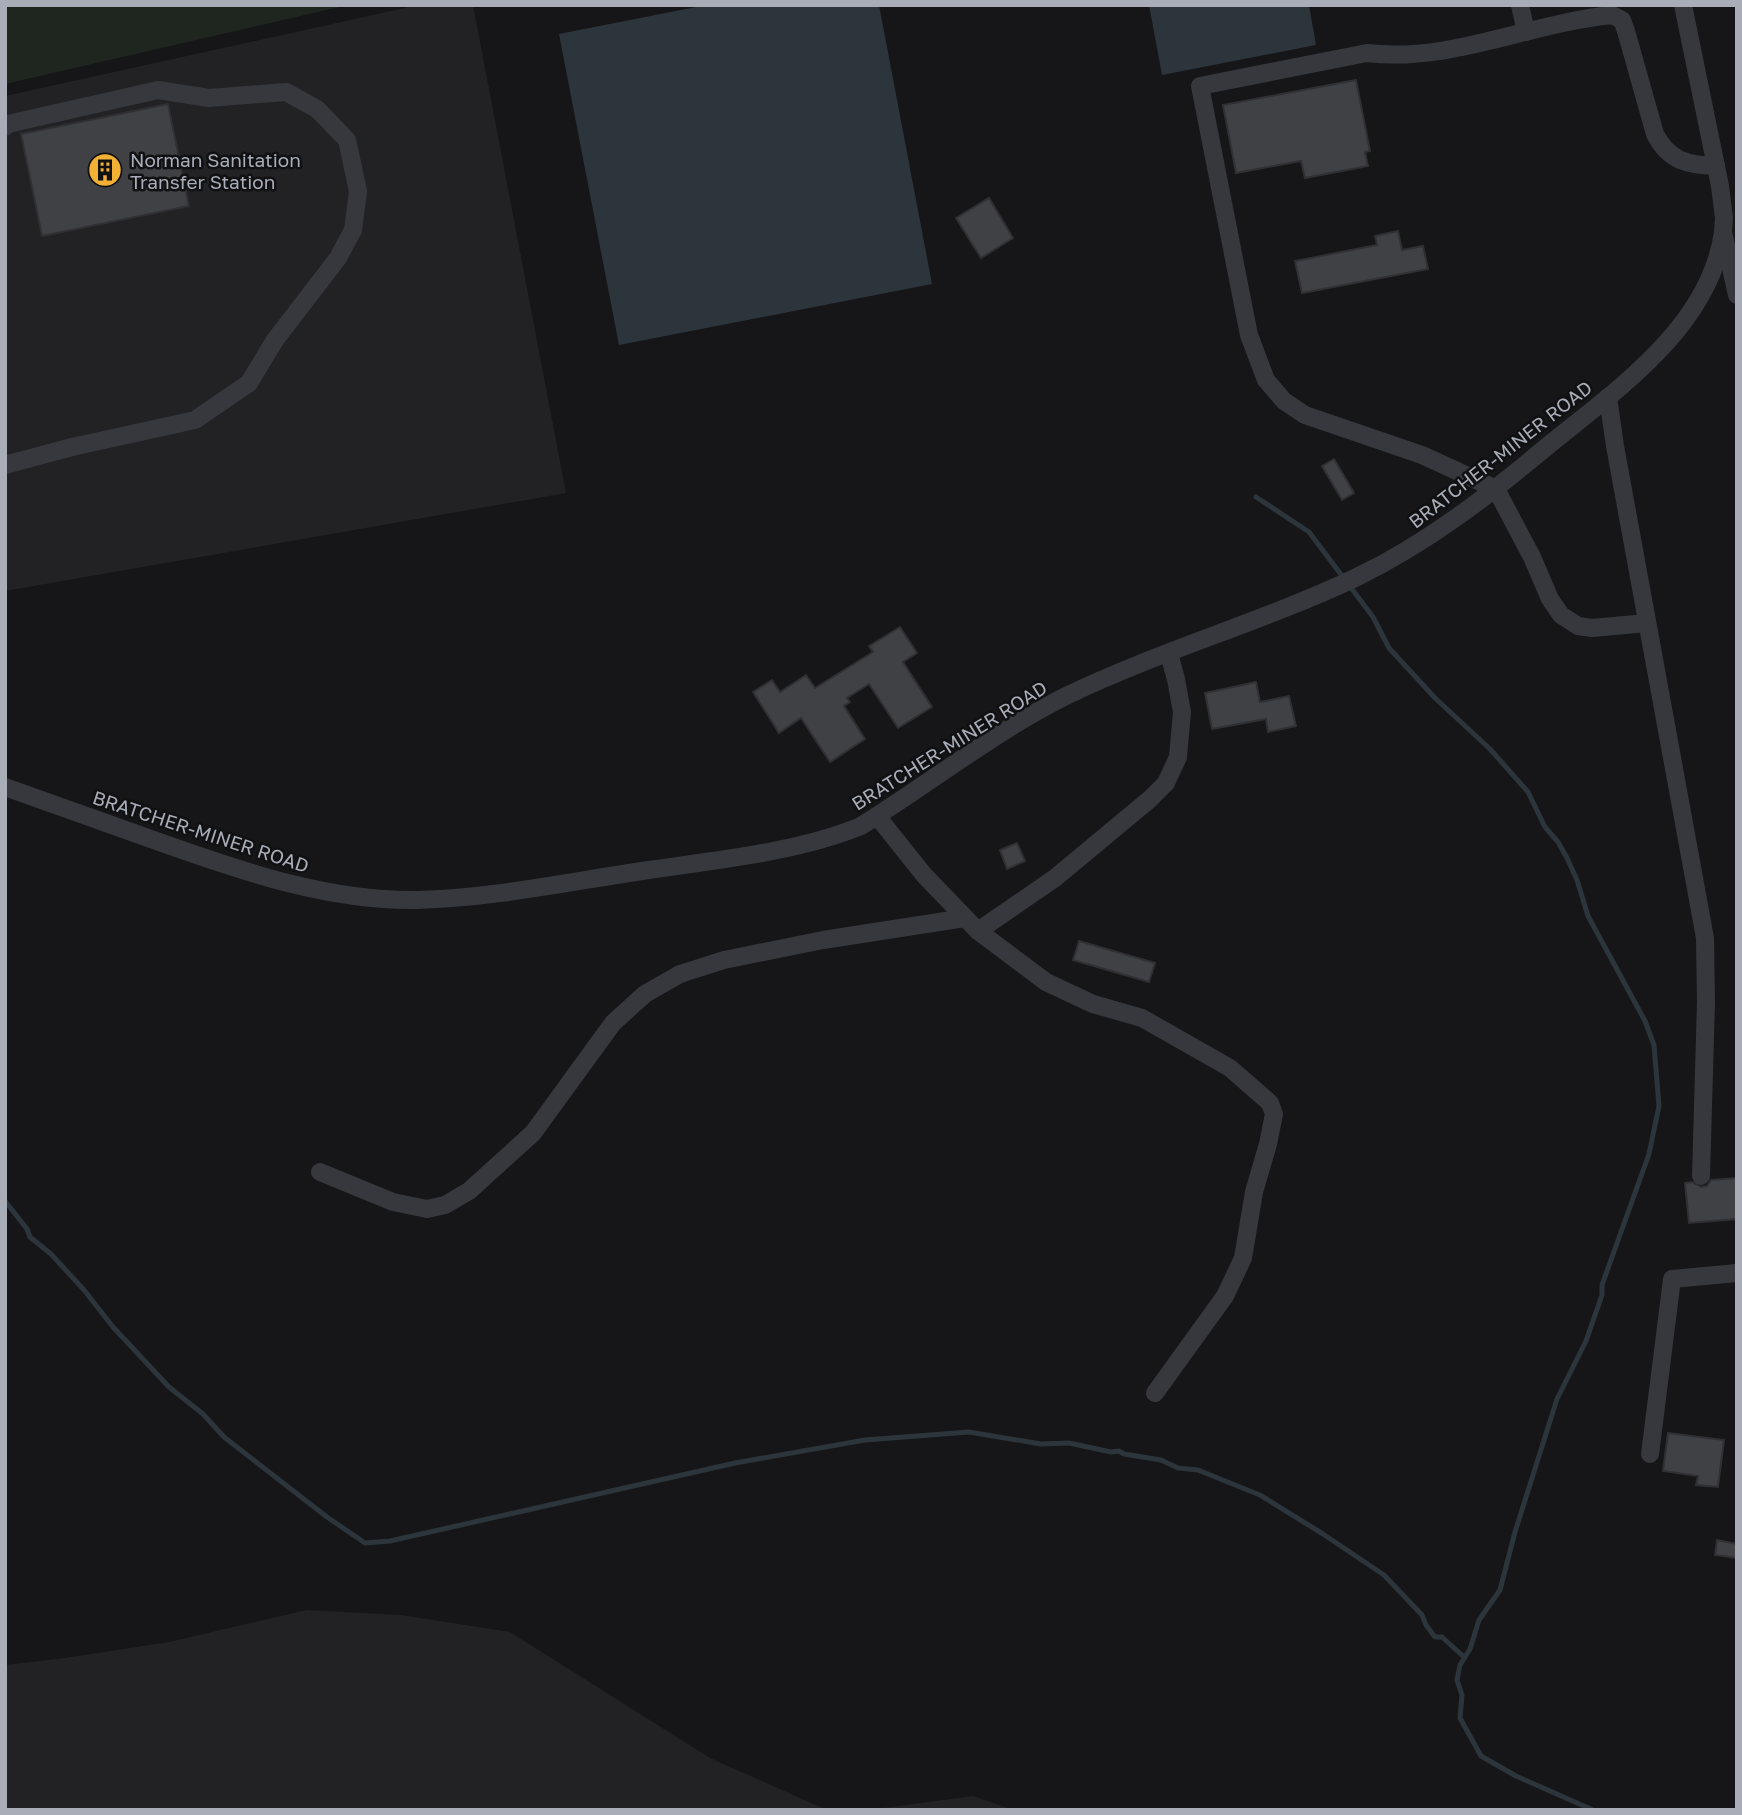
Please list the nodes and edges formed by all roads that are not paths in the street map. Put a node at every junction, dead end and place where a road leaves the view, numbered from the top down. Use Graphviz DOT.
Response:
graph roads {
  1 [pos="1520,5"];
  2 [pos="1683,5"];
  3 [pos="1526,32"];
  4 [pos="5,127"];
  5 [pos="1716,166"];
  6 [pos="1730,233"];
  7 [pos="1737,295"];
  8 [pos="1608,397"];
  9 [pos="5,465"];
  10 [pos="1496,489"];
  11 [pos="1647,623"];
  12 [pos="1169,654"];
  13 [pos="5,787"];
  14 [pos="877,816"];
  15 [pos="965,918"];
  16 [pos="978,931"];
  17 [pos="320,1172"];
  18 [pos="1701,1176"];
  19 [pos="1737,1273"];
  20 [pos="1155,1393"];
  21 [pos="1650,1454"];
  1 -- 3 [label="street"];
  2 -- 5 [label="street"];
  3 -- 5 [label="street"];
  3 -- 10 [label="street"];
  4 -- 9 [label="street"];
  5 -- 6 [label="street"];
  6 -- 7 [label="street"];
  6 -- 8 [label="street, BRATCHER-MINER ROAD"];
  8 -- 10 [label="street, BRATCHER-MINER ROAD"];
  8 -- 11 [label="street"];
  10 -- 11 [label="street"];
  10 -- 12 [label="street, BRATCHER-MINER ROAD"];
  11 -- 18 [label="street"];
  12 -- 14 [label="street, BRATCHER-MINER ROAD"];
  12 -- 16 [label="street"];
  13 -- 14 [label="street, BRATCHER-MINER ROAD"];
  14 -- 15 [label="street"];
  15 -- 16 [label="street"];
  15 -- 17 [label="street"];
  16 -- 20 [label="street"];
  19 -- 21 [label="street"];
}
